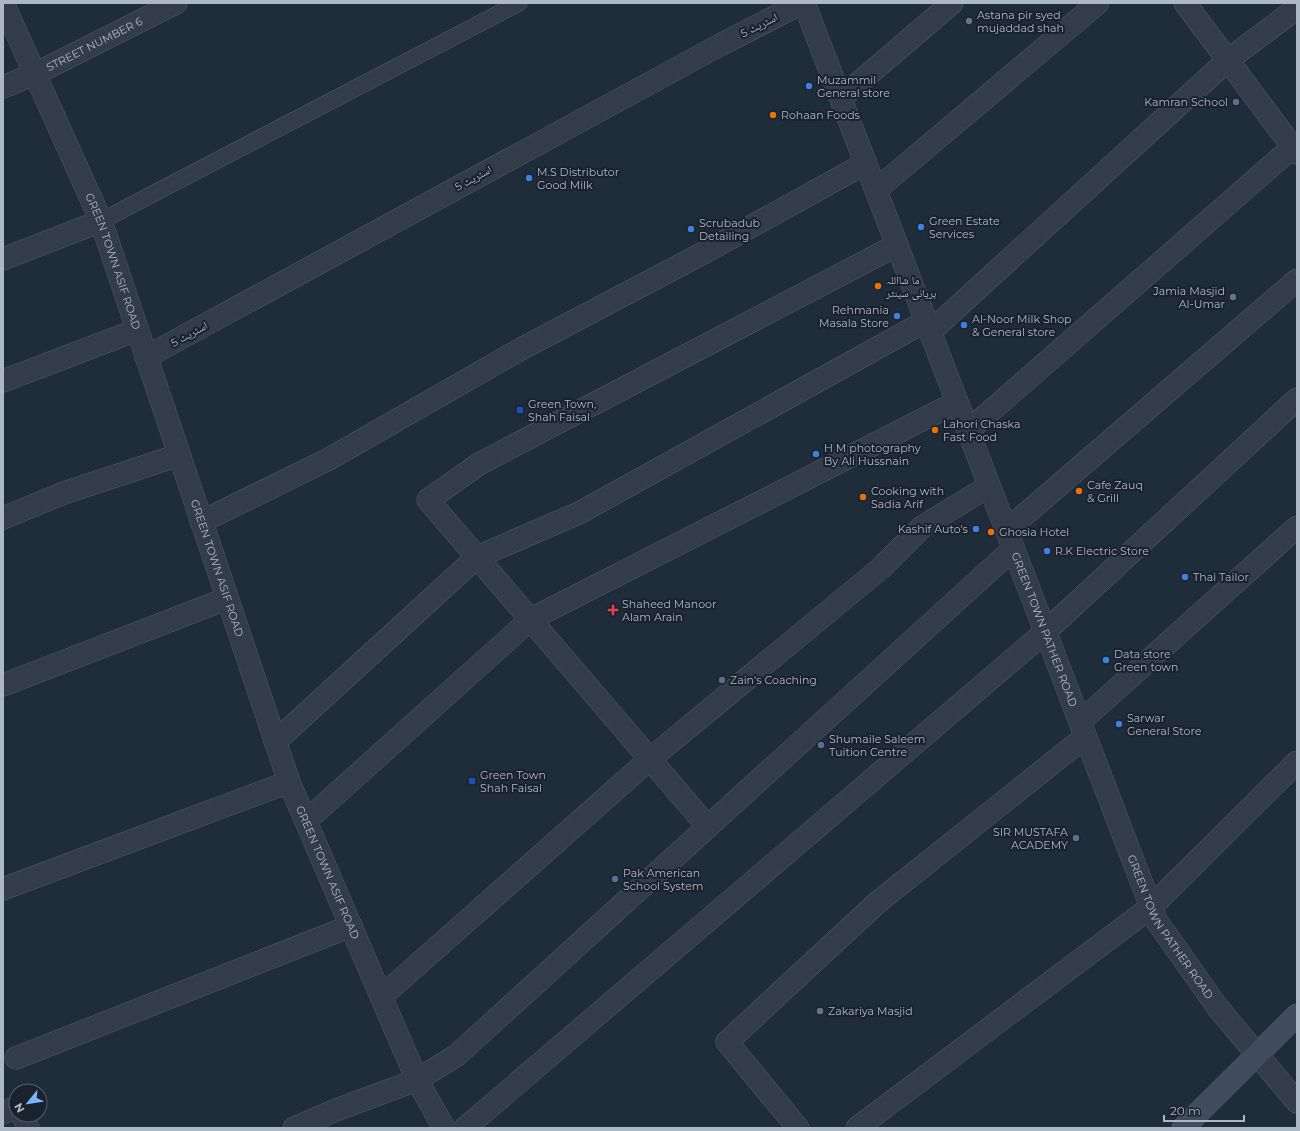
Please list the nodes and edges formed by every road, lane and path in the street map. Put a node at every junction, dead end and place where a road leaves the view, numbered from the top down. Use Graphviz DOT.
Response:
graph roads {
  1 [pos="3,3"];
  2 [pos="176,3"];
  3 [pos="519,3"];
  4 [pos="803,3"];
  5 [pos="952,3"];
  6 [pos="1098,3"];
  7 [pos="1185,3"];
  8 [pos="1297,8"];
  9 [pos="1228,60"];
  10 [pos="35,74"];
  11 [pos="3,87"];
  12 [pos="841,98"];
  13 [pos="1295,150"];
  14 [pos="866,163"];
  15 [pos="876,190"];
  16 [pos="101,221"];
  17 [pos="897,245"];
  18 [pos="3,259"];
  19 [pos="1297,280"];
  20 [pos="928,326"];
  21 [pos="137,330"];
  22 [pos="146,357"];
  23 [pos="3,382"];
  24 [pos="1297,399"];
  25 [pos="957,402"];
  26 [pos="968,431"];
  27 [pos="179,455"];
  28 [pos="989,486"];
  29 [pos="3,518"];
  30 [pos="201,522"];
  31 [pos="1297,527"];
  32 [pos="1010,540"];
  33 [pos="477,557"];
  34 [pos="226,599"];
  35 [pos="531,619"];
  36 [pos="1046,632"];
  37 [pos="3,685"];
  38 [pos="1082,729"];
  39 [pos="275,742"];
  40 [pos="650,759"];
  41 [pos="1297,762"];
  42 [pos="289,782"];
  43 [pos="306,822"];
  44 [pos="708,827"];
  45 [pos="3,889"];
  46 [pos="1151,907"];
  47 [pos="350,926"];
  48 [pos="382,997"];
  49 [pos="1297,1015"];
  50 [pos="1257,1054"];
  51 [pos="16,1058"];
  52 [pos="417,1080"];
  53 [pos="1297,1102"];
  54 [pos="294,1128"];
  55 [pos="444,1128"];
  56 [pos="465,1128"];
  57 [pos="798,1128"];
  58 [pos="857,1128"];
  59 [pos="1183,1128"];
  1 -- 10 [label="street, GREEN TOWN ASIF ROAD"];
  2 -- 10 [label="street, STREET NUMBER 6"];
  3 -- 16 [label="lane"];
  4 -- 12 [label="street, GREEN TOWN PATHER ROAD"];
  4 -- 22 [label="street, اسٹریٹ 5"];
  5 -- 12 [label="street"];
  6 -- 15 [label="street"];
  7 -- 9 [label="street"];
  8 -- 9 [label="street"];
  9 -- 13 [label="street"];
  9 -- 20 [label="street"];
  10 -- 11 [label="street, STREET NUMBER 6"];
  10 -- 16 [label="street, GREEN TOWN ASIF ROAD"];
  12 -- 14 [label="street, GREEN TOWN PATHER ROAD"];
  13 -- 26 [label="street"];
  14 -- 15 [label="street, GREEN TOWN PATHER ROAD"];
  14 -- 30 [label="street"];
  15 -- 17 [label="street, GREEN TOWN PATHER ROAD"];
  16 -- 18 [label="street"];
  16 -- 21 [label="street, GREEN TOWN ASIF ROAD"];
  17 -- 20 [label="street, GREEN TOWN PATHER ROAD"];
  17 -- 33 [label="street"];
  19 -- 32 [label="street"];
  20 -- 25 [label="street, GREEN TOWN PATHER ROAD"];
  20 -- 33 [label="street"];
  21 -- 22 [label="street, GREEN TOWN ASIF ROAD"];
  21 -- 23 [label="street"];
  22 -- 27 [label="street, GREEN TOWN ASIF ROAD"];
  24 -- 36 [label="street"];
  25 -- 26 [label="street, GREEN TOWN PATHER ROAD"];
  25 -- 35 [label="street"];
  26 -- 28 [label="street, GREEN TOWN PATHER ROAD"];
  27 -- 29 [label="street"];
  27 -- 30 [label="street, GREEN TOWN ASIF ROAD"];
  28 -- 32 [label="street, GREEN TOWN PATHER ROAD"];
  28 -- 40 [label="street"];
  30 -- 34 [label="street, GREEN TOWN ASIF ROAD"];
  31 -- 38 [label="street"];
  32 -- 36 [label="street, GREEN TOWN PATHER ROAD"];
  32 -- 44 [label="street"];
  33 -- 35 [label="street"];
  33 -- 39 [label="street"];
  34 -- 37 [label="street"];
  34 -- 39 [label="street, GREEN TOWN ASIF ROAD"];
  35 -- 40 [label="street"];
  35 -- 43 [label="street"];
  36 -- 38 [label="street, GREEN TOWN PATHER ROAD"];
  36 -- 56 [label="street"];
  38 -- 46 [label="street, GREEN TOWN PATHER ROAD"];
  38 -- 57 [label="street"];
  39 -- 42 [label="street, GREEN TOWN ASIF ROAD"];
  40 -- 44 [label="street"];
  40 -- 48 [label="street"];
  41 -- 46 [label="street"];
  42 -- 43 [label="street, GREEN TOWN ASIF ROAD"];
  42 -- 45 [label="street"];
  43 -- 47 [label="street, GREEN TOWN ASIF ROAD"];
  44 -- 52 [label="street"];
  46 -- 50 [label="street, GREEN TOWN PATHER ROAD"];
  46 -- 58 [label="street"];
  47 -- 48 [label="street, GREEN TOWN ASIF ROAD"];
  47 -- 51 [label="street"];
  48 -- 52 [label="street, GREEN TOWN ASIF ROAD"];
  49 -- 50 [label="street"];
  50 -- 53 [label="street, GREEN TOWN PATHER ROAD"];
  50 -- 59 [label="street"];
  52 -- 54 [label="street"];
  52 -- 55 [label="street, GREEN TOWN ASIF ROAD"];
}
